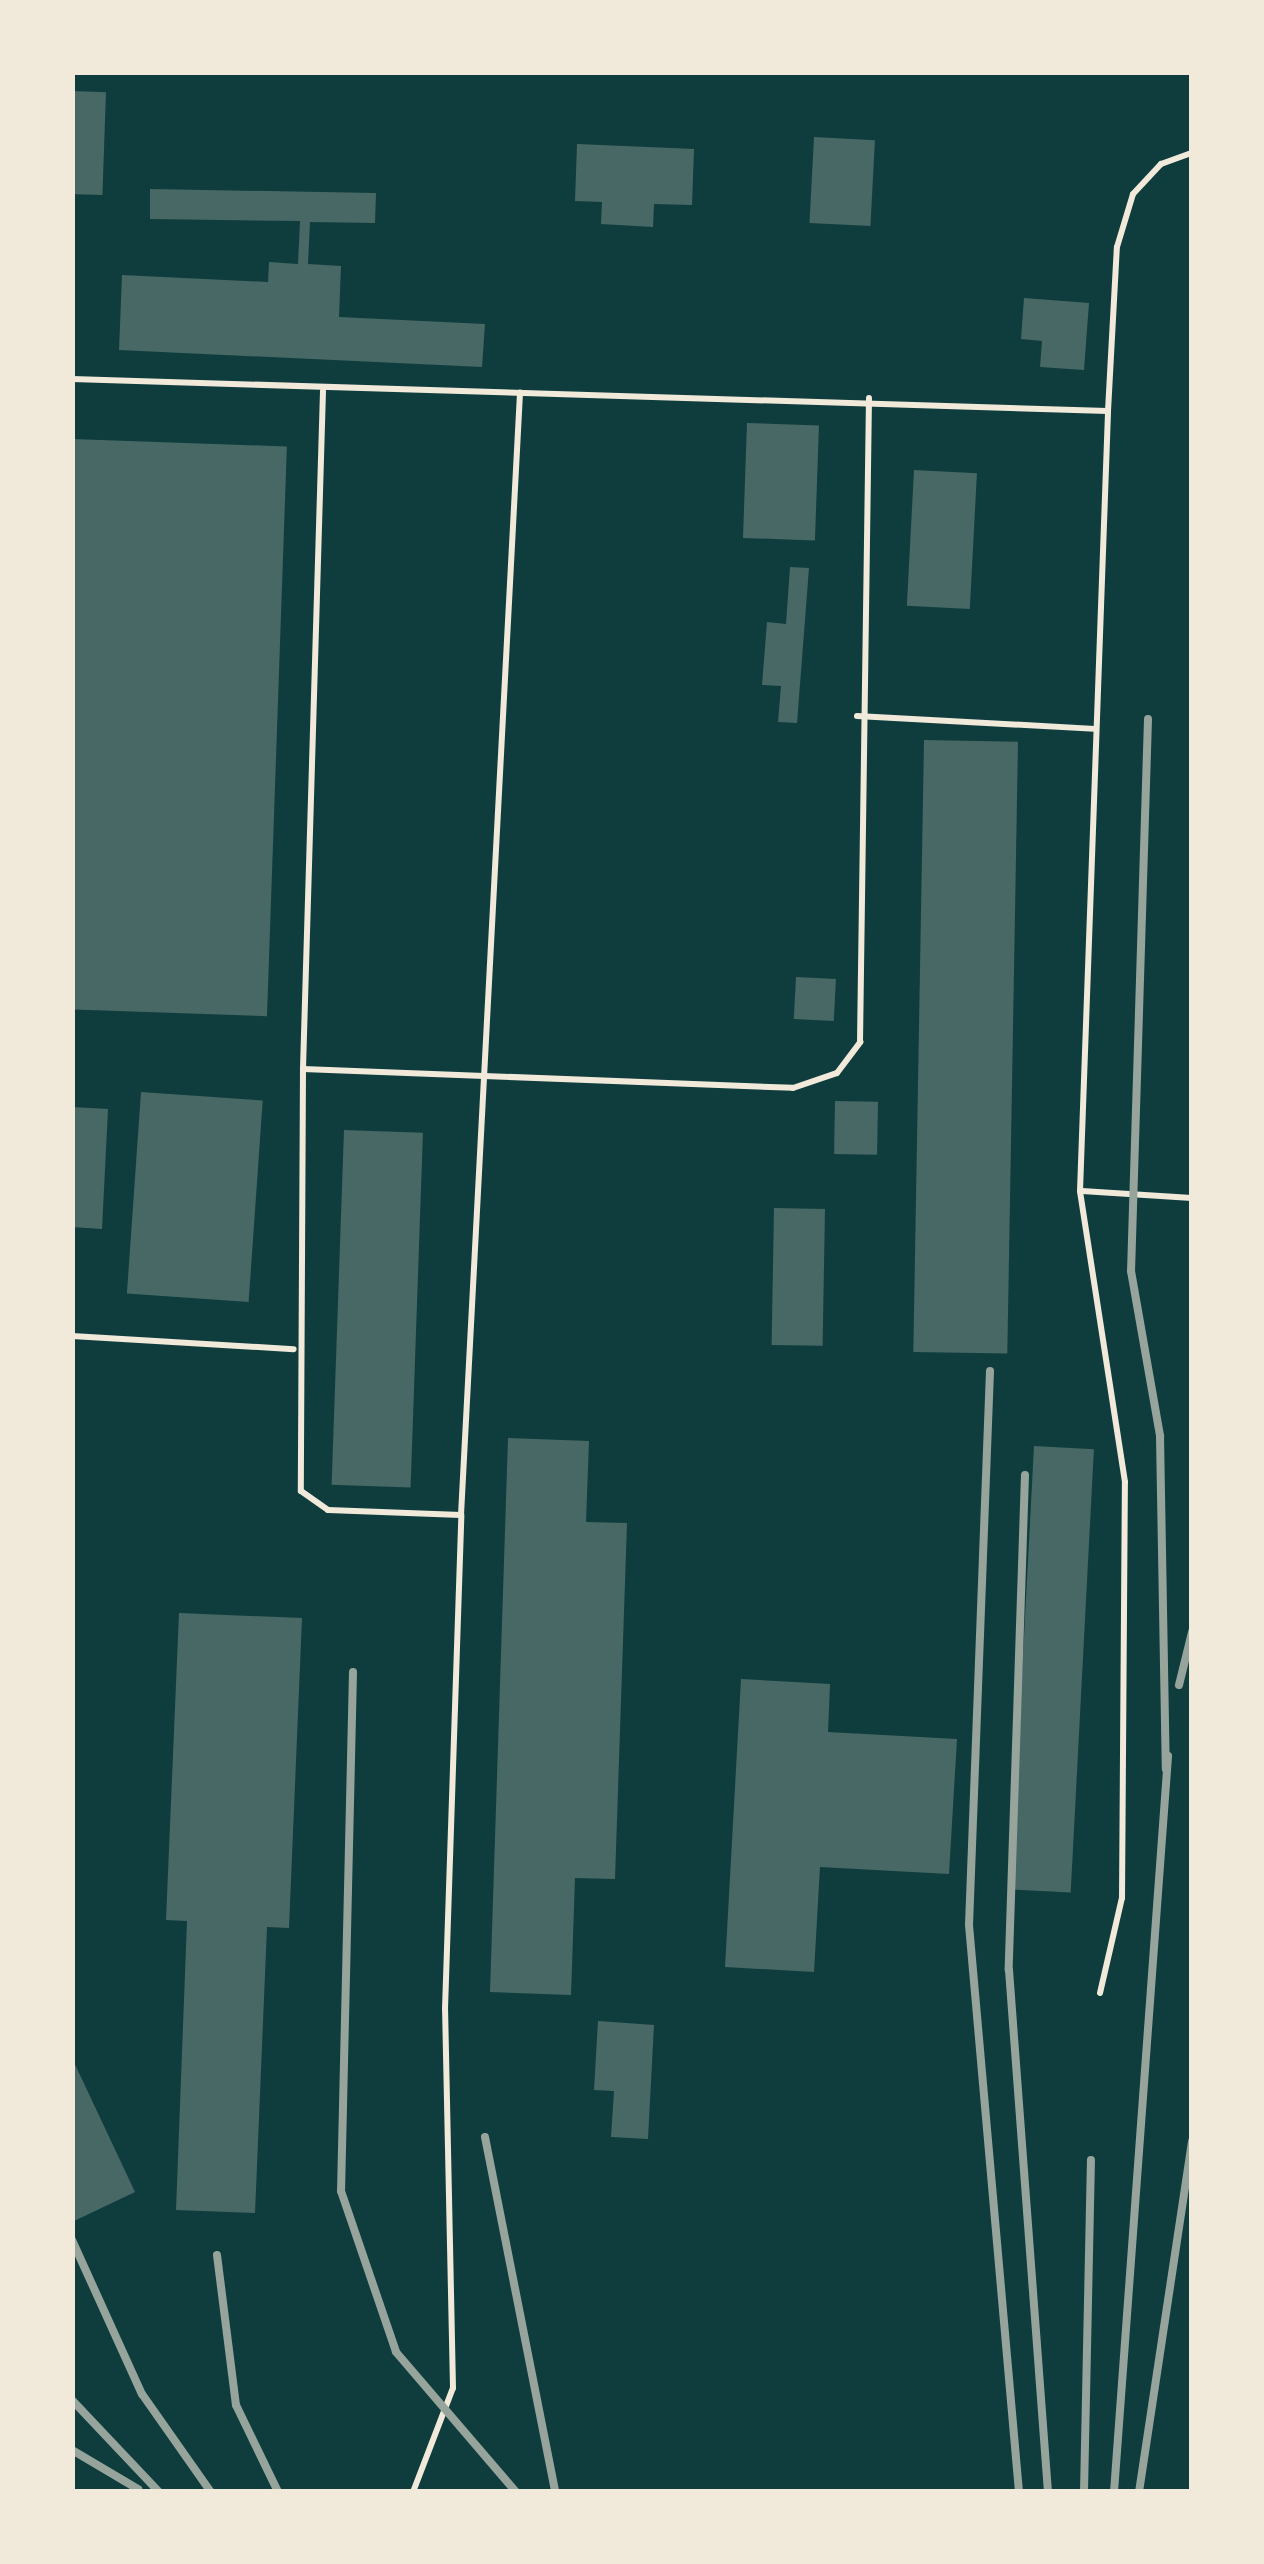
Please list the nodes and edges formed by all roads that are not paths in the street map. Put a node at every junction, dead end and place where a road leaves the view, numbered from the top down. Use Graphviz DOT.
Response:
graph roads {
  1 [pos="1192,153"];
  2 [pos="72,379"];
  3 [pos="323,391"];
  4 [pos="520,393"];
  5 [pos="868,398"];
  6 [pos="1108,411"];
  7 [pos="857,716"];
  8 [pos="1095,729"];
  9 [pos="303,1069"];
  10 [pos="483,1078"];
  11 [pos="1081,1191"];
  12 [pos="1192,1198"];
  13 [pos="72,1336"];
  14 [pos="294,1349"];
  15 [pos="461,1516"];
  16 [pos="1100,1993"];
  17 [pos="413,2492"];
  1 -- 6 [label="lane"];
  2 -- 3 [label="lane"];
  3 -- 4 [label="lane"];
  3 -- 9 [label="lane"];
  4 -- 5 [label="lane"];
  4 -- 10 [label="lane"];
  5 -- 6 [label="lane"];
  5 -- 7 [label="lane"];
  6 -- 8 [label="lane"];
  7 -- 8 [label="lane"];
  7 -- 10 [label="lane"];
  8 -- 11 [label="lane"];
  9 -- 10 [label="lane"];
  9 -- 14 [label="lane"];
  10 -- 15 [label="lane"];
  11 -- 12 [label="lane"];
  11 -- 16 [label="lane"];
  13 -- 14 [label="lane"];
  14 -- 15 [label="lane"];
  15 -- 17 [label="lane"];
}
